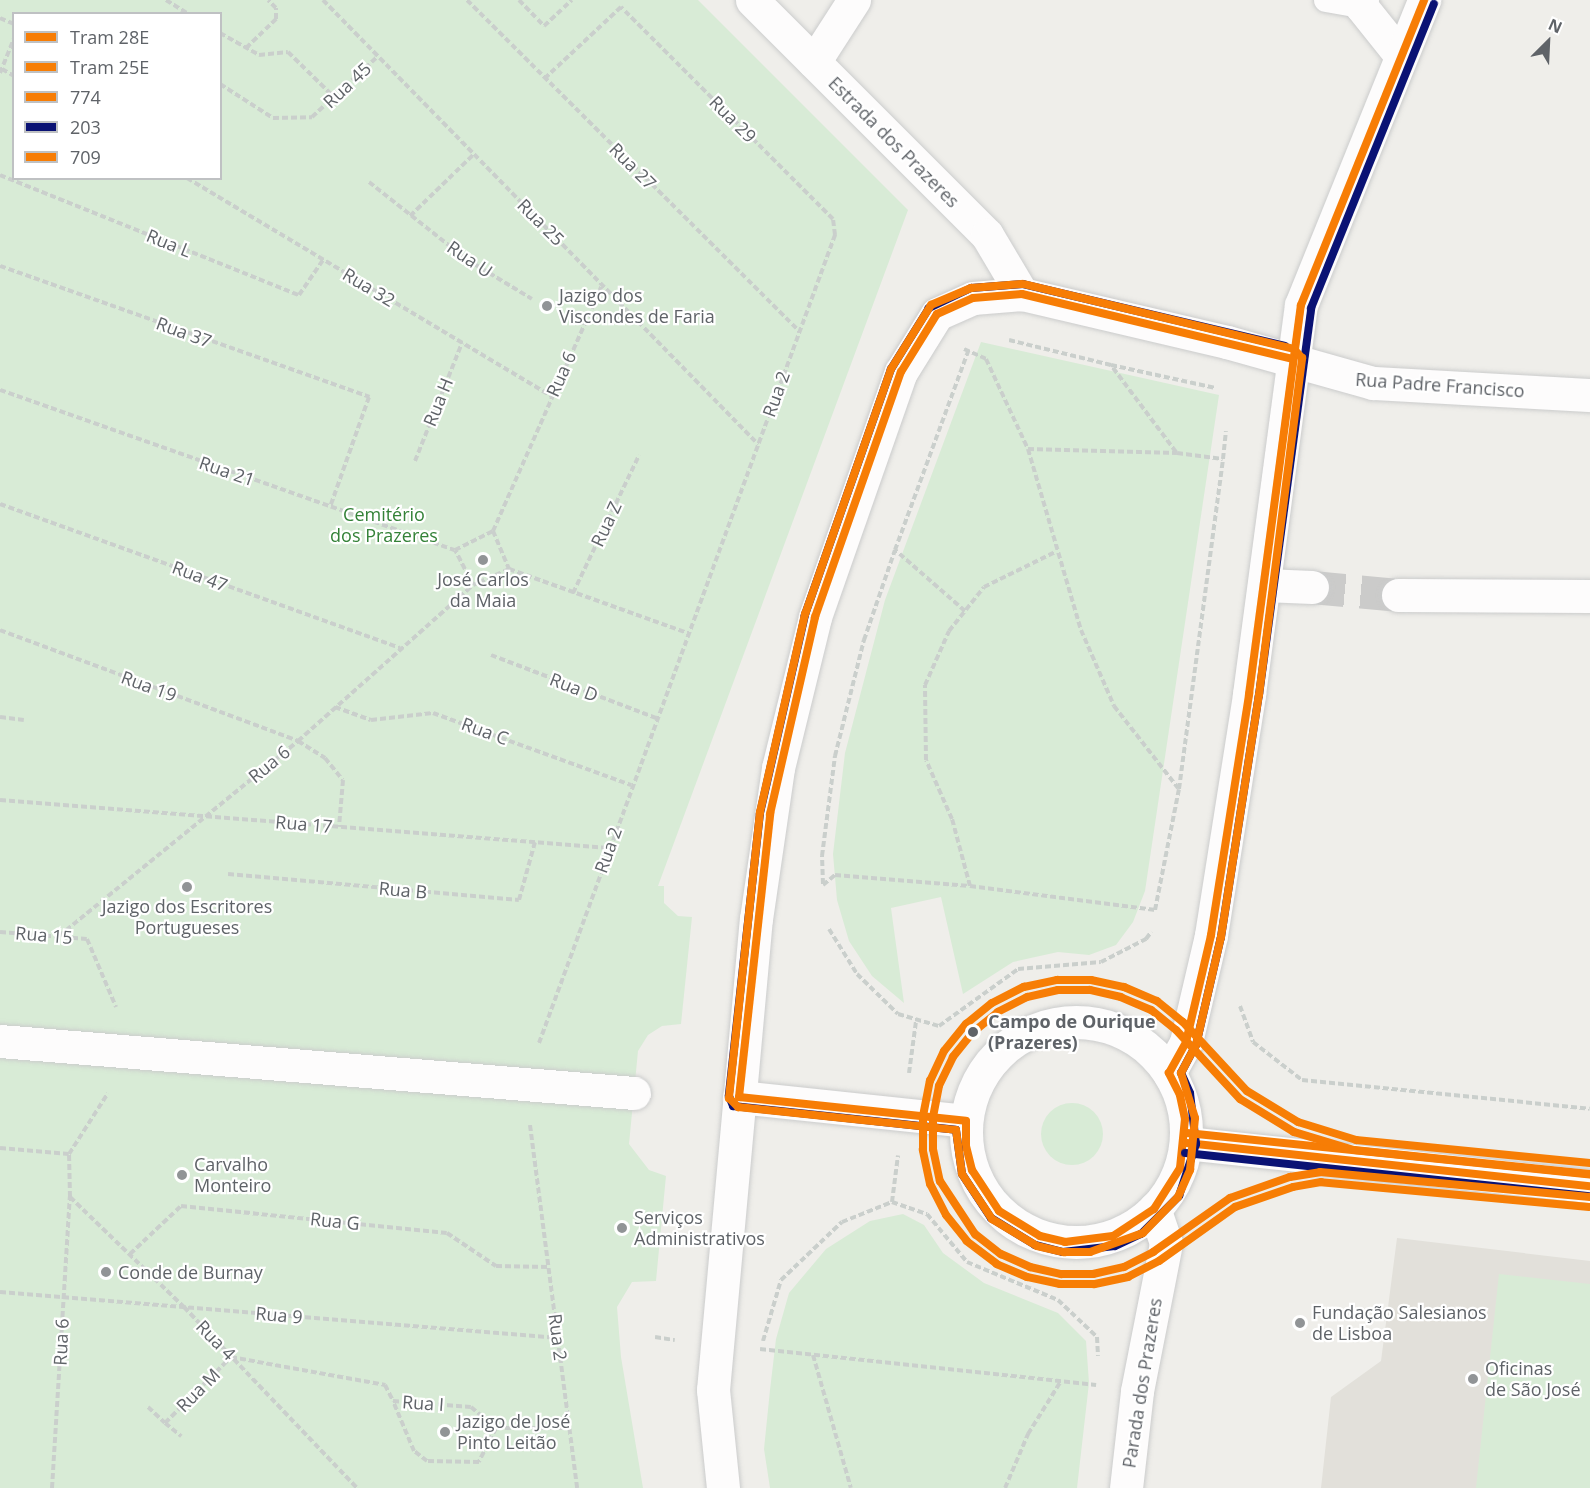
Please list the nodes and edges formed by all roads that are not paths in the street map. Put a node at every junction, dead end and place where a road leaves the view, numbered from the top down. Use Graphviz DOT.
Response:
graph roads {
  1 [pos="752,0"];
  2 [pos="854,0"];
  3 [pos="1326,0"];
  4 [pos="1424,0"];
  5 [pos="1362,3"];
  6 [pos="1401,56"];
  7 [pos="814,62"];
  8 [pos="1022,294"];
  9 [pos="1292,359"];
  10 [pos="1590,395"];
  11 [pos="1264,585"];
  12 [pos="1312,587"];
  13 [pos="1398,595"];
  14 [pos="1590,596"];
  15 [pos="0,1041"];
  16 [pos="1168,1073"];
  17 [pos="634,1093"];
  18 [pos="739,1097"];
  19 [pos="966,1121"];
  20 [pos="1186,1143"];
  21 [pos="1590,1186"];
  22 [pos="1154,1209"];
  23 [pos="723,1488"];
  24 [pos="1126,1488"];
  1 -- 7 [label="street, Estrada dos Prazeres"];
  2 -- 7 [label="street"];
  3 -- 5 [label="lane"];
  4 -- 6 [label="street"];
  5 -- 6 [label="street"];
  6 -- 9 [label="street"];
  7 -- 8 [label="street, Estrada dos Prazeres"];
  8 -- 9 [label="street, Rua Padre Francisco"];
  8 -- 18 [label="street, Rua Padre Francisco"];
  9 -- 10 [label="street, Rua Padre Francisco"];
  9 -- 11 [label="street"];
  11 -- 12 [label="street"];
  11 -- 16 [label="street"];
  13 -- 14 [label="street"];
  15 -- 17 [label="street"];
  16 -- 19 [label="street"];
  16 -- 20 [label="street"];
  18 -- 19 [label="street"];
  18 -- 23 [label="street, Rua Padre Francisco"];
  19 -- 22 [label="street"];
  20 -- 21 [label="street"];
  20 -- 22 [label="street"];
  22 -- 24 [label="street, Parada dos Prazeres"];
}
